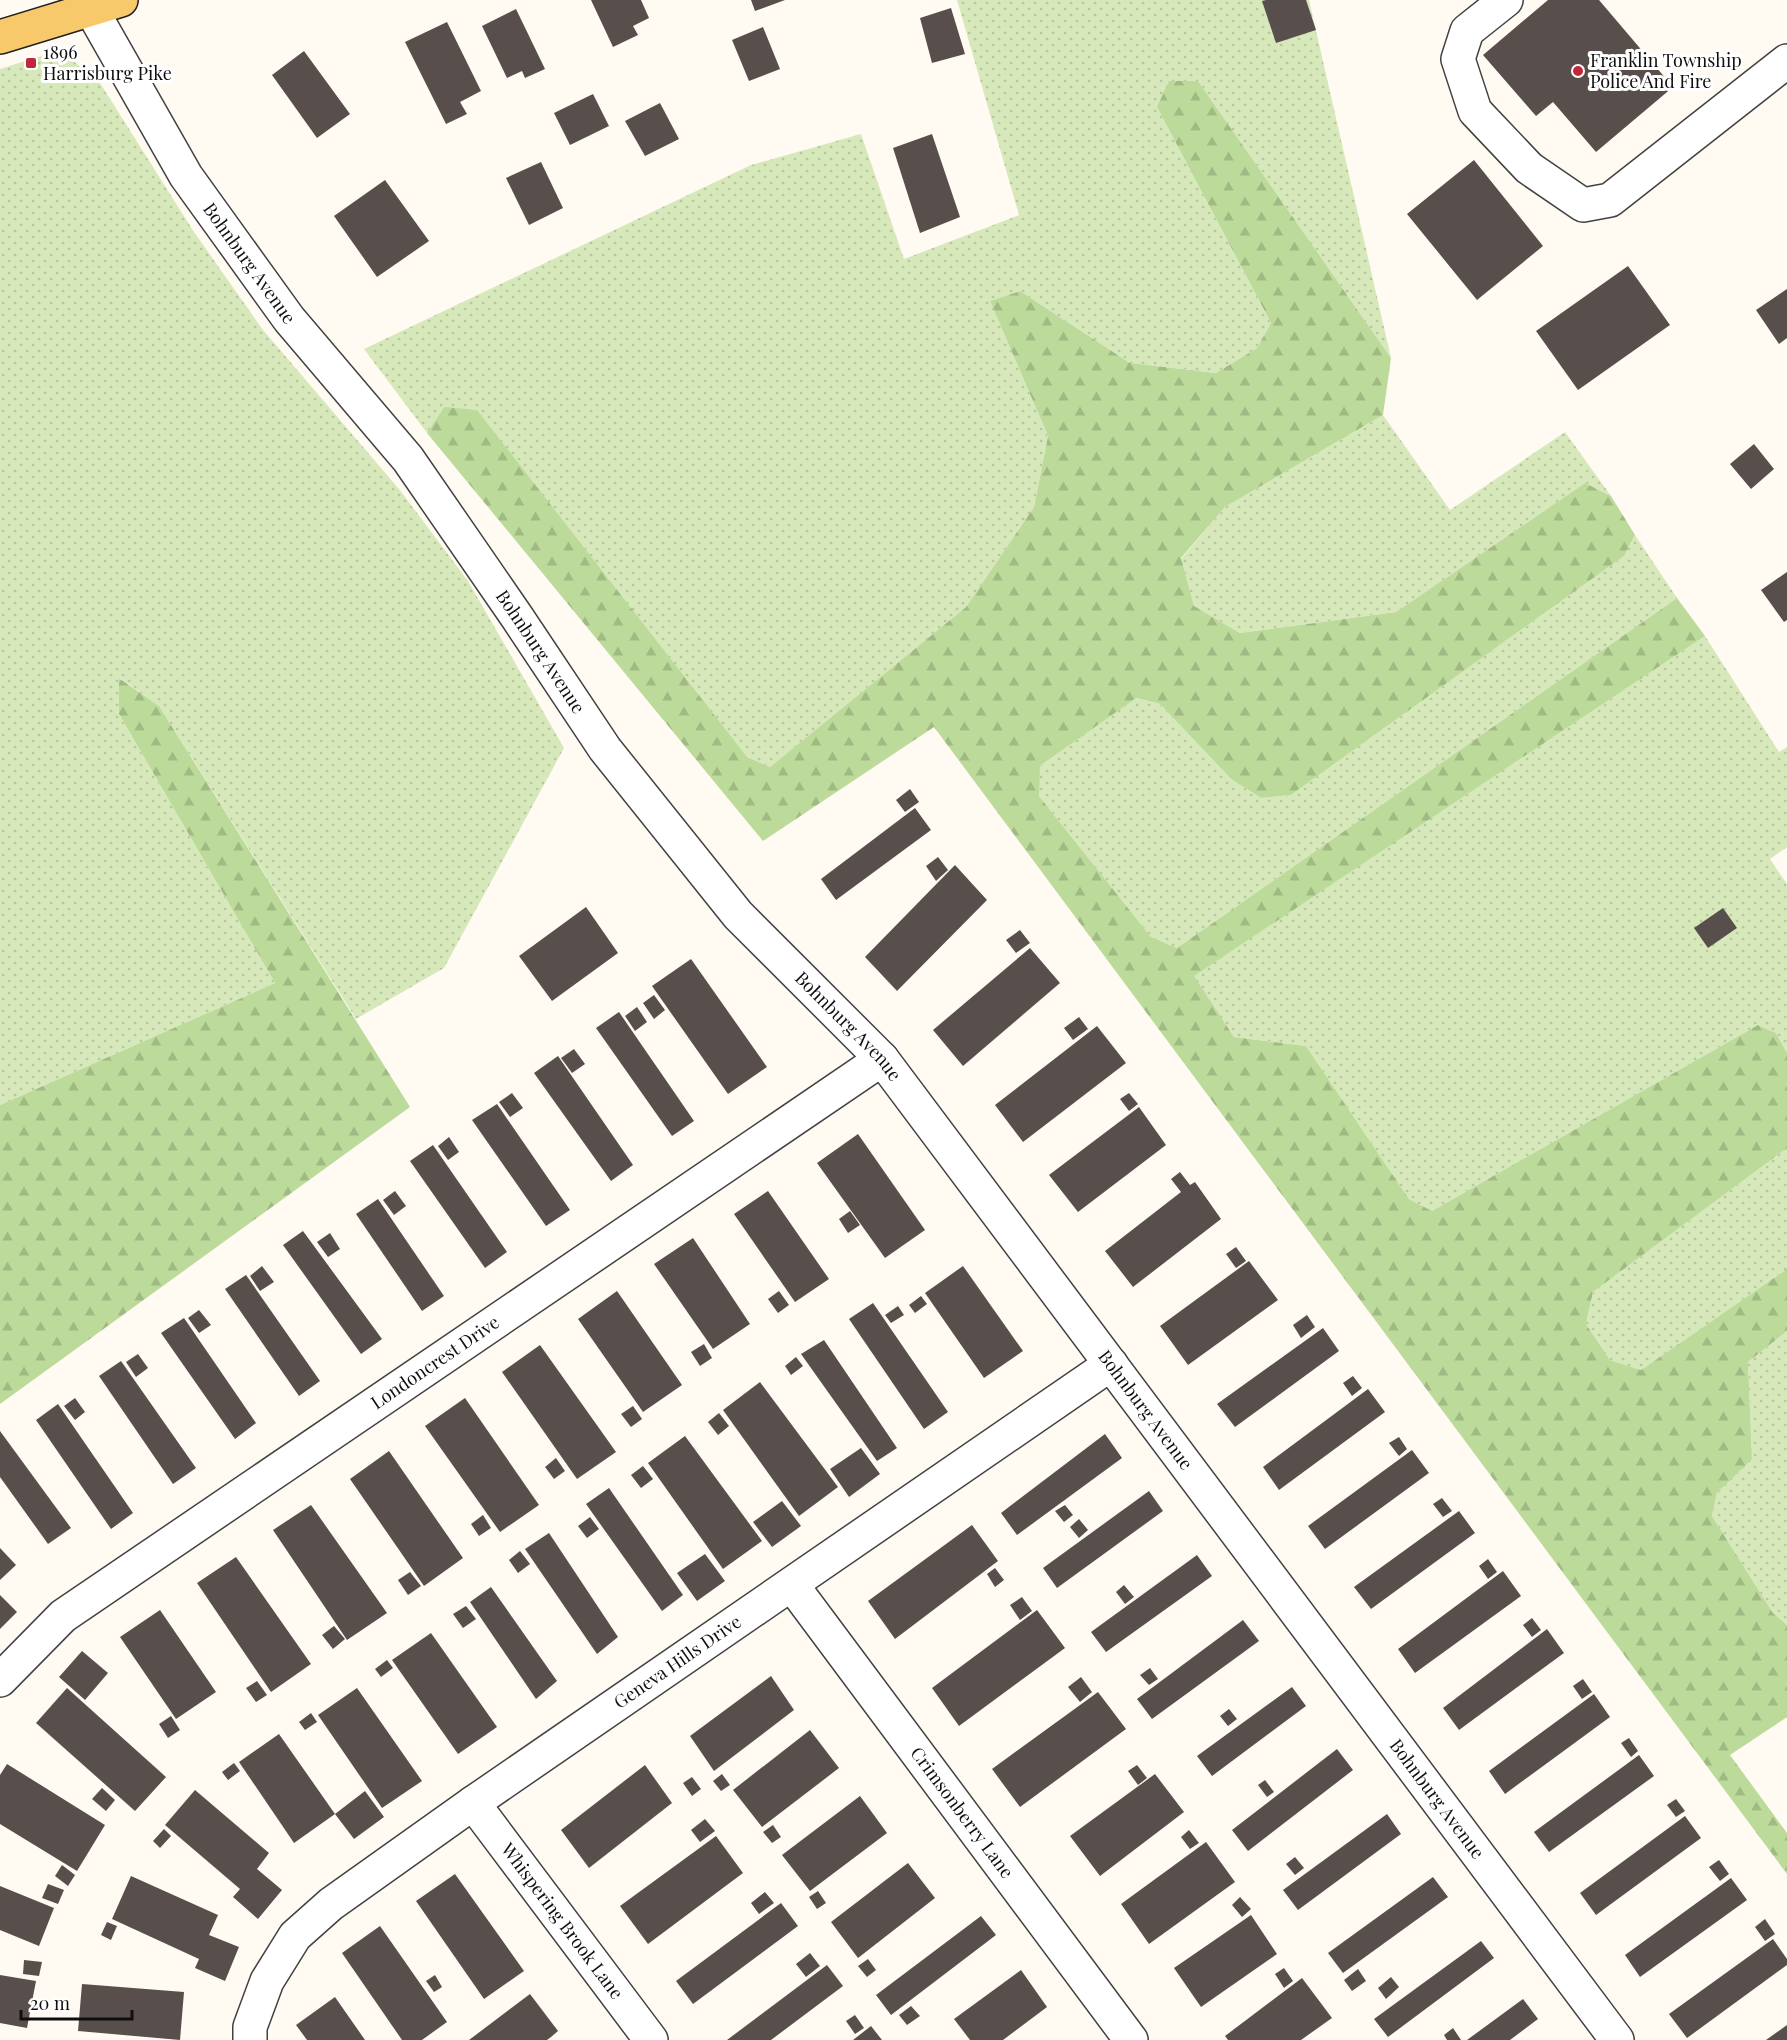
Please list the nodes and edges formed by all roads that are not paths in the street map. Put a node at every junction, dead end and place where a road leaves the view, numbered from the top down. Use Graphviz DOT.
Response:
graph roads {
  1 [pos="1506,0"];
  2 [pos="106,5"];
  3 [pos="0,38"];
  4 [pos="1787,61"];
  5 [pos="882,1059"];
  6 [pos="1111,1364"];
  7 [pos="792,1585"];
  8 [pos="0,1680"];
  9 [pos="473,1803"];
  10 [pos="250,2040"];
  11 [pos="651,2040"];
  12 [pos="1131,2040"];
  13 [pos="1617,2040"];
  1 -- 4 [label="street"];
  2 -- 3 [label="main road"];
  2 -- 5 [label="street, Bohnburg Avenue"];
  5 -- 6 [label="street, Bohnburg Avenue"];
  5 -- 8 [label="street, Londoncrest Drive"];
  6 -- 7 [label="street, Geneva Hills Drive"];
  6 -- 13 [label="street, Bohnburg Avenue"];
  7 -- 9 [label="street, Geneva Hills Drive"];
  7 -- 12 [label="street, Crimsonberry Lane"];
  9 -- 10 [label="street, Geneva Hills Drive"];
  9 -- 11 [label="street, Whispering Brook Lane"];
}
